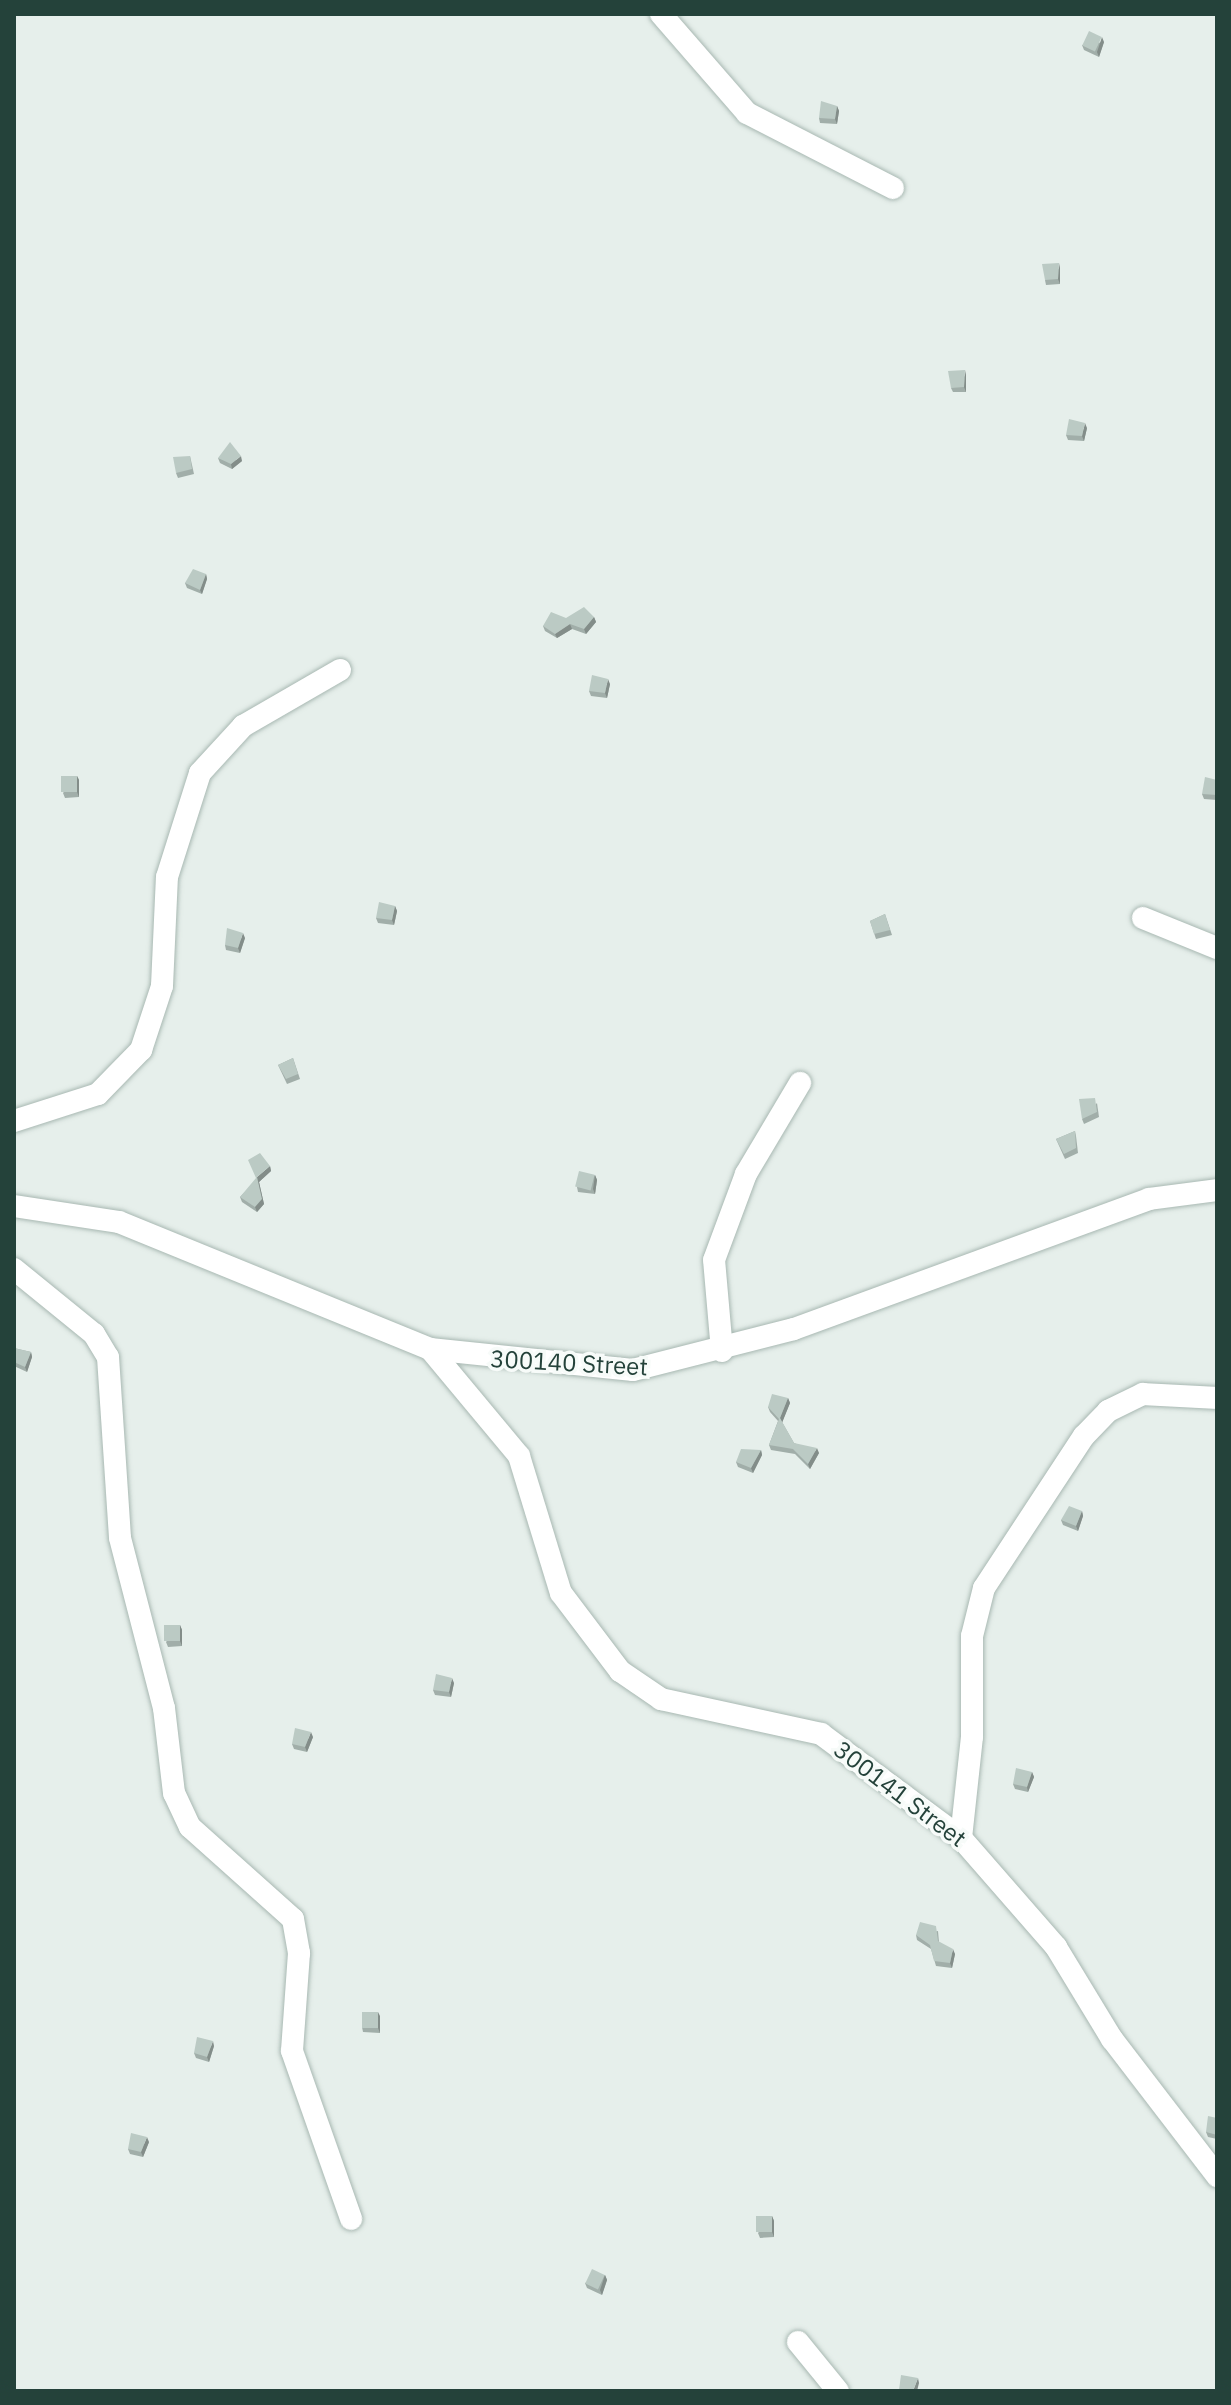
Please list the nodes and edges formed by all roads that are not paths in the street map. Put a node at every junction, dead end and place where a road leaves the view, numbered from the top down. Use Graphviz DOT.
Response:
graph roads {
  1 [pos="661,14"];
  2 [pos="893,188"];
  3 [pos="340,670"];
  4 [pos="1143,918"];
  5 [pos="1217,948"];
  6 [pos="800,1083"];
  7 [pos="14,1121"];
  8 [pos="1217,1190"];
  9 [pos="14,1206"];
  10 [pos="14,1269"];
  11 [pos="430,1349"];
  12 [pos="722,1351"];
  13 [pos="1217,1398"];
  14 [pos="961,1838"];
  15 [pos="1217,2176"];
  16 [pos="351,2219"];
  17 [pos="798,2342"];
  18 [pos="838,2391"];
  1 -- 2 [label="street"];
  3 -- 7 [label="street"];
  4 -- 5 [label="street"];
  6 -- 12 [label="street"];
  8 -- 12 [label="street, 300140 Street"];
  9 -- 11 [label="street, 300140 Street"];
  10 -- 16 [label="street"];
  11 -- 12 [label="street, 300140 Street"];
  11 -- 14 [label="street, 300141 Street"];
  13 -- 14 [label="street"];
  14 -- 15 [label="street, 300141 Street"];
  17 -- 18 [label="street"];
}
